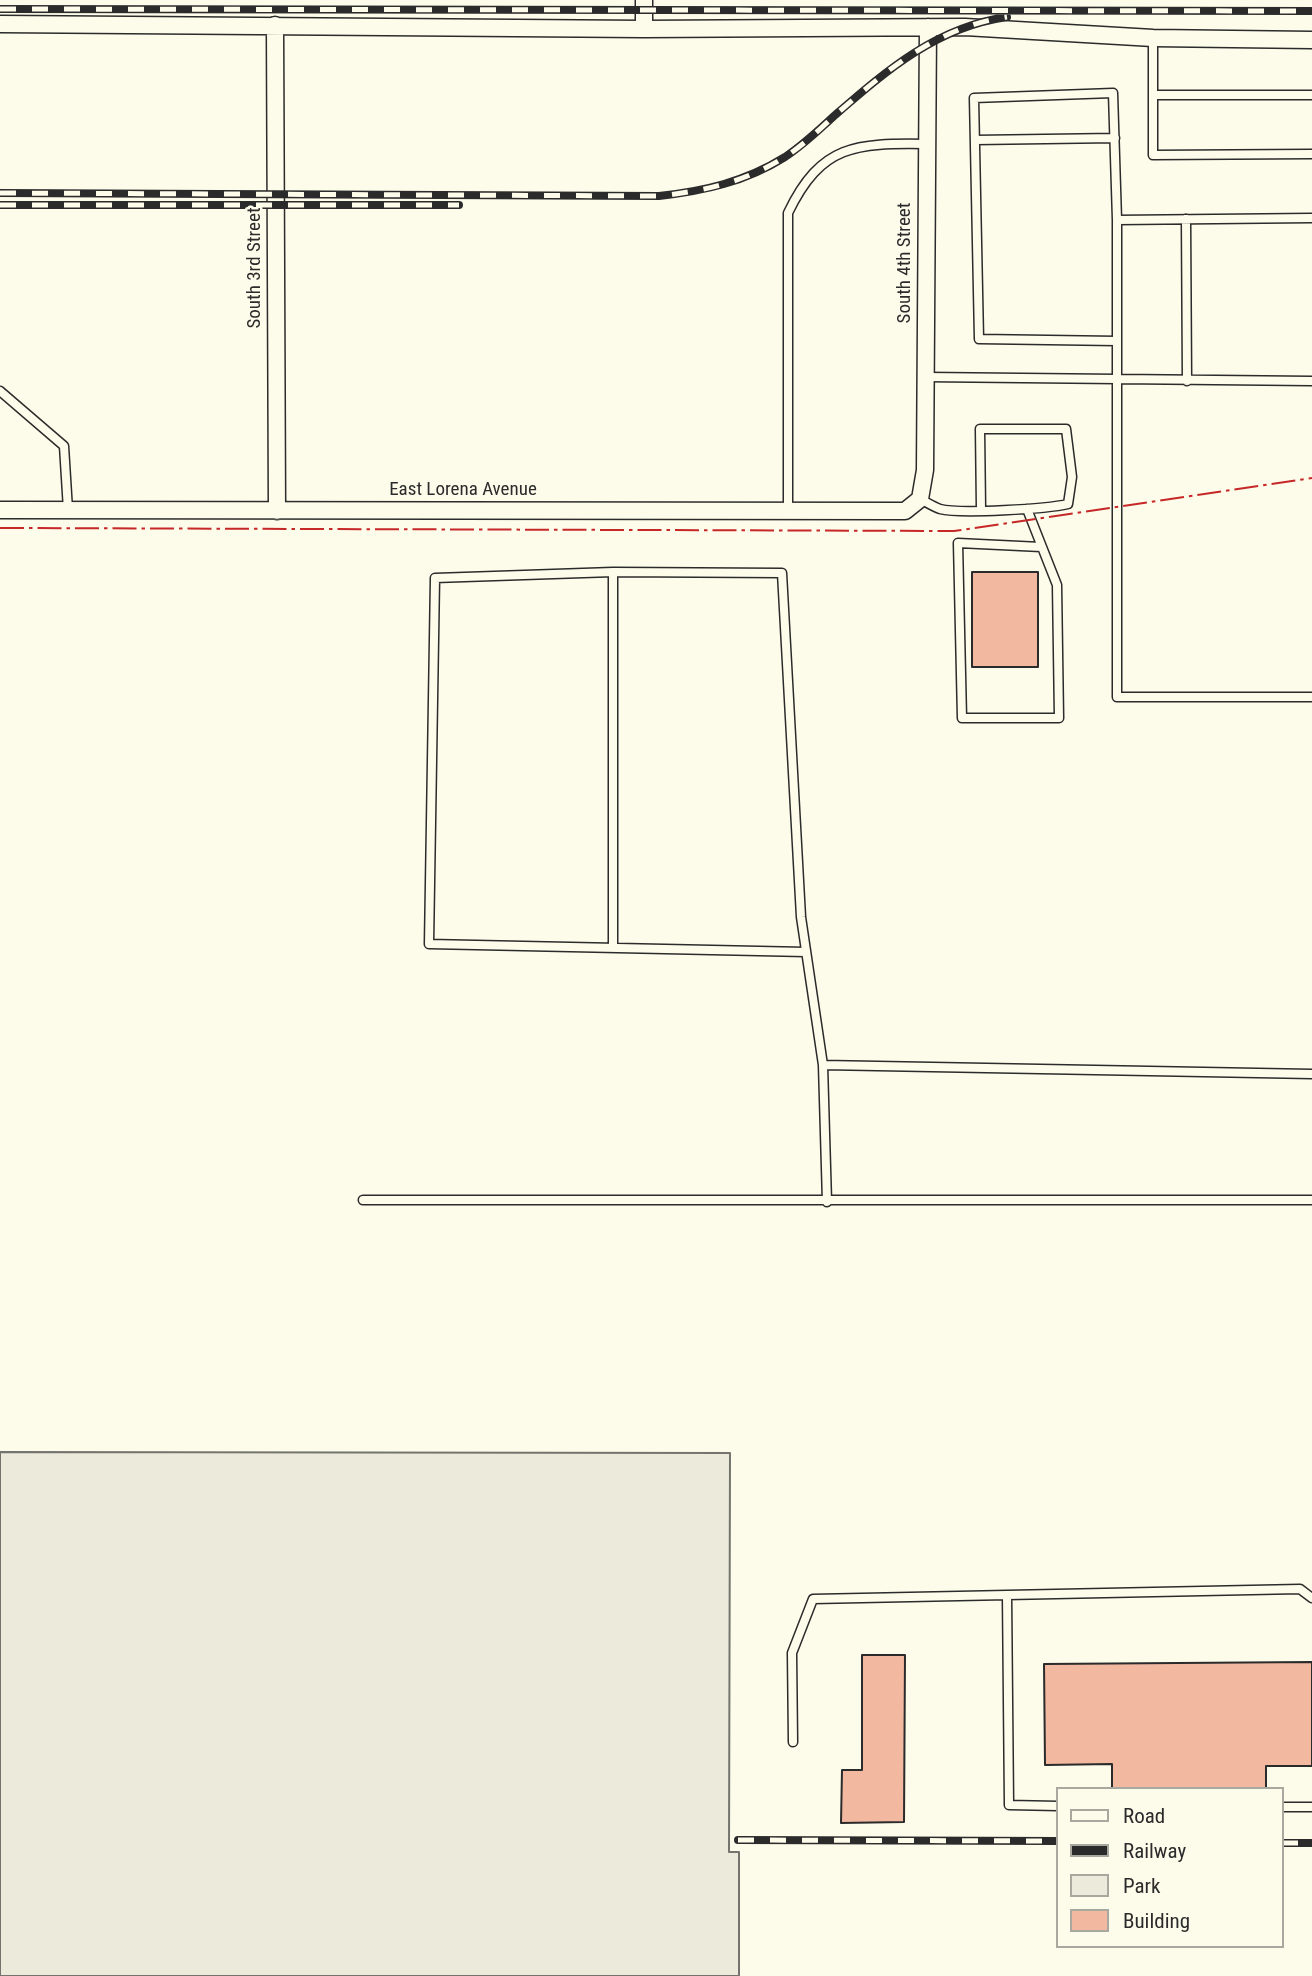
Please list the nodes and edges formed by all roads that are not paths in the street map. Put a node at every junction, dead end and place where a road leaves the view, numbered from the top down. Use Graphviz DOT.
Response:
graph roads {
  1 [pos="643,0"];
  2 [pos="0,24"];
  3 [pos="275,25"];
  4 [pos="928,27"];
  5 [pos="644,29"];
  6 [pos="1153,38"];
  7 [pos="1312,40"];
  8 [pos="1153,95"];
  9 [pos="1312,95"];
  10 [pos="1115,138"];
  11 [pos="975,141"];
  12 [pos="926,144"];
  13 [pos="1312,154"];
  14 [pos="1312,218"];
  15 [pos="1185,219"];
  16 [pos="1117,220"];
  17 [pos="1117,341"];
  18 [pos="925,377"];
  19 [pos="1117,380"];
  20 [pos="1187,380"];
  21 [pos="1312,382"];
  22 [pos="0,391"];
  23 [pos="920,499"];
  24 [pos="981,509"];
  25 [pos="1027,509"];
  26 [pos="0,510"];
  27 [pos="68,510"];
  28 [pos="277,511"];
  29 [pos="788,512"];
  30 [pos="1041,547"];
  31 [pos="613,572"];
  32 [pos="1312,697"];
  33 [pos="613,948"];
  34 [pos="806,952"];
  35 [pos="823,1065"];
  36 [pos="1312,1074"];
  37 [pos="363,1200"];
  38 [pos="1312,1200"];
  39 [pos="827,1202"];
  40 [pos="1007,1595"];
  41 [pos="1312,1598"];
  42 [pos="793,1742"];
  43 [pos="1056,1805"];
  44 [pos="1284,1807"];
  45 [pos="1312,1807"];
  1 -- 5 [label="street"];
  2 -- 3 [label="street"];
  3 -- 5 [label="street"];
  3 -- 28 [label="street, South 3rd Street"];
  4 -- 5 [label="street"];
  4 -- 6 [label="street"];
  4 -- 12 [label="street, South 4th Street"];
  6 -- 7 [label="street"];
  6 -- 8 [label="lane"];
  8 -- 9 [label="lane"];
  8 -- 13 [label="lane"];
  10 -- 11 [label="lane"];
  10 -- 11 [label="lane"];
  10 -- 16 [label="lane"];
  11 -- 17 [label="lane"];
  12 -- 18 [label="street, South 4th Street"];
  12 -- 29 [label="lane"];
  14 -- 15 [label="lane"];
  15 -- 16 [label="lane"];
  15 -- 20 [label="lane"];
  16 -- 17 [label="lane"];
  17 -- 19 [label="lane"];
  18 -- 19 [label="lane"];
  18 -- 23 [label="street, South 4th Street"];
  19 -- 20 [label="lane"];
  19 -- 32 [label="lane"];
  20 -- 21 [label="lane"];
  22 -- 27 [label="lane"];
  23 -- 24 [label="lane"];
  23 -- 29 [label="street, East Lorena Avenue"];
  24 -- 25 [label="lane"];
  24 -- 25 [label="lane"];
  25 -- 30 [label="lane"];
  26 -- 27 [label="street, East Lorena Avenue"];
  27 -- 28 [label="street, East Lorena Avenue"];
  28 -- 29 [label="street, East Lorena Avenue"];
  30 -- 30 [label="lane"];
  31 -- 33 [label="lane"];
  31 -- 33 [label="lane"];
  31 -- 34 [label="lane"];
  33 -- 34 [label="lane"];
  34 -- 35 [label="lane"];
  35 -- 36 [label="lane"];
  35 -- 39 [label="lane"];
  37 -- 39 [label="lane"];
  38 -- 39 [label="lane"];
  40 -- 41 [label="lane"];
  40 -- 42 [label="lane"];
  40 -- 43 [label="lane"];
  44 -- 45 [label="lane"];
}
